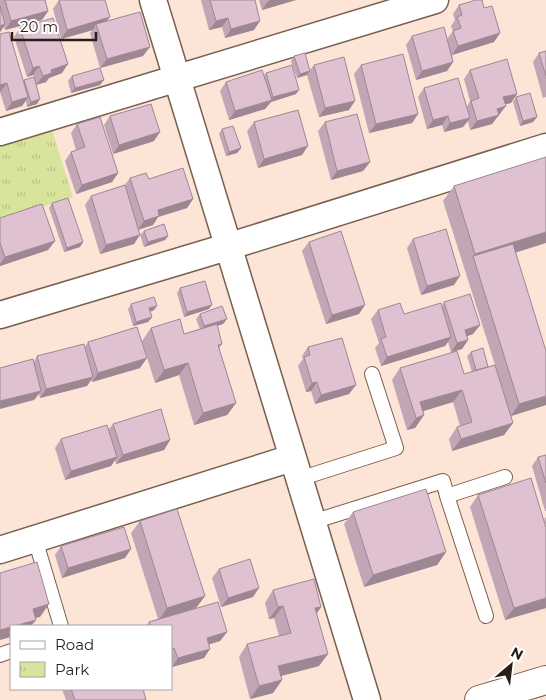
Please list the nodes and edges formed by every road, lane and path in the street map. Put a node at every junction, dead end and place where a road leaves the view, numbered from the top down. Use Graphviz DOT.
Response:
graph roads {
  1 [pos="153,0"];
  2 [pos="435,0"];
  3 [pos="177,78"];
  4 [pos="0,132"];
  5 [pos="546,147"];
  6 [pos="227,247"];
  7 [pos="0,315"];
  8 [pos="372,374"];
  9 [pos="295,468"];
  10 [pos="505,477"];
  11 [pos="447,496"];
  12 [pos="312,522"];
  13 [pos="35,539"];
  14 [pos="0,550"];
  15 [pos="486,616"];
  16 [pos="62,625"];
  17 [pos="546,680"];
  18 [pos="367,700"];
  19 [pos="479,700"];
  1 -- 3 [label="street"];
  2 -- 3 [label="street"];
  3 -- 4 [label="street"];
  3 -- 6 [label="street"];
  5 -- 6 [label="street"];
  6 -- 7 [label="street"];
  6 -- 9 [label="street"];
  8 -- 9 [label="lane"];
  9 -- 12 [label="street"];
  9 -- 13 [label="street"];
  10 -- 11 [label="lane"];
  11 -- 12 [label="lane"];
  11 -- 15 [label="lane"];
  12 -- 18 [label="street"];
  13 -- 14 [label="street"];
  13 -- 16 [label="lane"];
  17 -- 19 [label="highway"];
}
